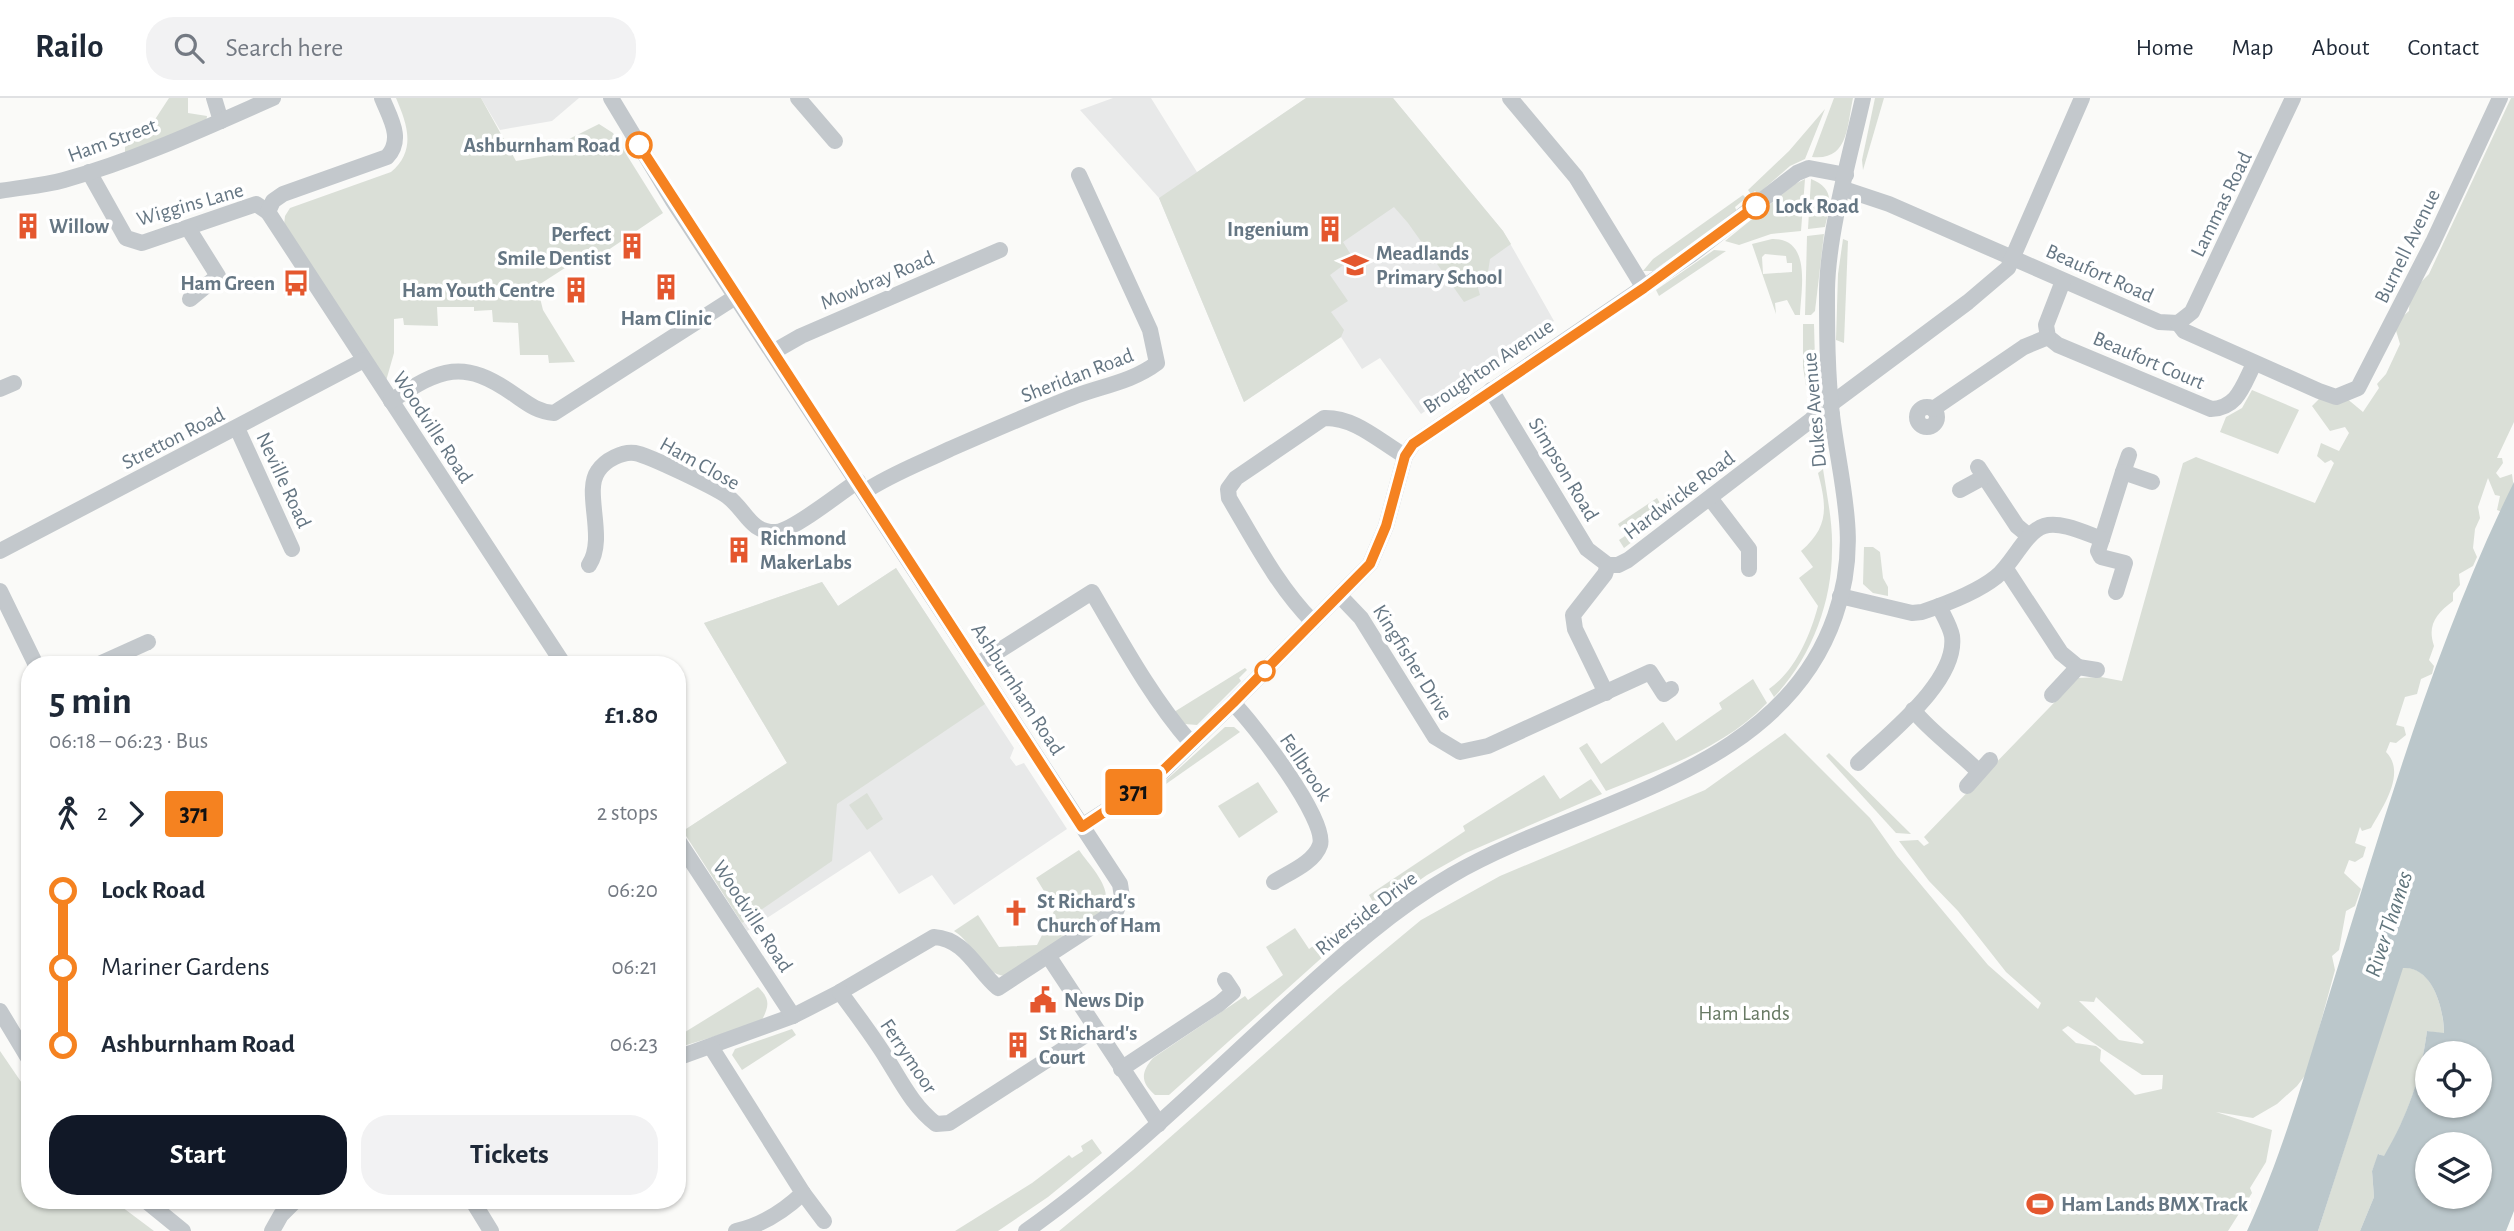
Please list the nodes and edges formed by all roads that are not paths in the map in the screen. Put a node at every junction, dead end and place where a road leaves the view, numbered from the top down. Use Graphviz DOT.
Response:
graph roads {
  1 [pos="214,98"];
  2 [pos="273,98"];
  3 [pos="382,98"];
  4 [pos="611,98"];
  5 [pos="798,98"];
  6 [pos="1510,98"];
  7 [pos="1863,98"];
  8 [pos="2082,98"];
  9 [pos="2293,98"];
  10 [pos="2500,98"];
  11 [pos="221,121"];
  12 [pos="835,141"];
  13 [pos="89,172"];
  14 [pos="1079,175"];
  15 [pos="1845,182"];
  16 [pos="0,191"];
  17 [pos="268,212"];
  18 [pos="188,228"];
  19 [pos="1000,250"];
  20 [pos="2013,257"];
  21 [pos="2063,281"];
  22 [pos="1644,288"];
  23 [pos="737,296"];
  24 [pos="190,299"];
  25 [pos="2178,323"];
  26 [pos="2048,337"];
  27 [pos="772,352"];
  28 [pos="364,360"];
  29 [pos="2254,364"];
  30 [pos="1491,390"];
  31 [pos="2336,397"];
  32 [pos="391,401"];
  33 [pos="1831,409"];
  34 [pos="1933,409"];
  35 [pos="237,428"];
  36 [pos="2129,455"];
  37 [pos="1405,456"];
  38 [pos="2123,472"];
  39 [pos="2152,482"];
  40 [pos="861,487"];
  41 [pos="1960,490"];
  42 [pos="1710,498"];
  43 [pos="2029,536"];
  44 [pos="2102,538"];
  45 [pos="292,549"];
  46 [pos="0,551"];
  47 [pos="589,565"];
  48 [pos="1608,565"];
  49 [pos="1749,569"];
  50 [pos="2006,569"];
  51 [pos="0,591"];
  52 [pos="2116,592"];
  53 [pos="1340,596"];
  54 [pos="1840,596"];
  55 [pos="1939,606"];
  56 [pos="1313,622"];
  57 [pos="148,642"];
  58 [pos="32,656"];
  59 [pos="117,656"];
  60 [pos="558,656"];
  61 [pos="978,664"];
  62 [pos="2078,667"];
  63 [pos="2097,670"];
  64 [pos="1671,689"];
  65 [pos="1606,692"];
  66 [pos="2052,695"];
  67 [pos="1233,703"];
  68 [pos="1781,703"];
  69 [pos="1913,710"];
  70 [pos="1190,742"];
  71 [pos="1858,762"];
  72 [pos="1966,786"];
  73 [pos="1082,827"];
  74 [pos="686,853"];
  75 [pos="1273,882"];
  76 [pos="1049,957"];
  77 [pos="1225,980"];
  78 [pos="840,992"];
  79 [pos="0,1011"];
  80 [pos="793,1016"];
  81 [pos="1095,1029"];
  82 [pos="21,1047"];
  83 [pos="711,1047"];
  84 [pos="686,1055"];
  85 [pos="1121,1069"];
  86 [pos="1159,1124"];
  87 [pos="803,1192"];
  88 [pos="156,1209"];
  89 [pos="287,1209"];
  90 [pos="478,1209"];
  91 [pos="824,1221"];
  92 [pos="183,1231"];
  93 [pos="272,1231"];
  94 [pos="491,1231"];
  95 [pos="736,1231"];
  96 [pos="1027,1231"];
  1 -- 11 [label="street"];
  2 -- 11 [label="street, Ham Street"];
  3 -- 17 [label="street, Wiggins Lane"];
  4 -- 23 [label="street, Ashburnham Road"];
  5 -- 12 [label="street"];
  6 -- 22 [label="street"];
  7 -- 15 [label="street, Dukes Avenue"];
  8 -- 20 [label="street, Hardwicke Road"];
  9 -- 25 [label="street, Lammas Road"];
  10 -- 31 [label="street, Burnell Avenue"];
  11 -- 13 [label="street, Ham Street"];
  13 -- 16 [label="street, Ham Street"];
  13 -- 18 [label="street, Wiggins Lane"];
  14 -- 40 [label="street, Sheridan Road"];
  15 -- 20 [label="street, Beaufort Road"];
  15 -- 22 [label="street, Broughton Avenue"];
  15 -- 33 [label="street, Dukes Avenue"];
  17 -- 18 [label="street, Wiggins Lane"];
  17 -- 28 [label="street, Woodville Road"];
  18 -- 24 [label="street"];
  19 -- 27 [label="street, Mowbray Road"];
  20 -- 21 [label="street, Beaufort Road"];
  20 -- 33 [label="street, Hardwicke Road"];
  21 -- 25 [label="street, Beaufort Road"];
  21 -- 26 [label="street"];
  22 -- 30 [label="street, Broughton Avenue"];
  23 -- 27 [label="street, Ashburnham Road"];
  23 -- 32 [label="street"];
  25 -- 29 [label="street, Beaufort Road"];
  26 -- 29 [label="street, Beaufort Court"];
  26 -- 34 [label="street"];
  27 -- 40 [label="street, Ashburnham Road"];
  28 -- 32 [label="street, Woodville Road"];
  28 -- 35 [label="street, Stretton Road"];
  29 -- 31 [label="street, Beaufort Road"];
  30 -- 37 [label="street, Broughton Avenue"];
  30 -- 48 [label="street, Simpson Road"];
  32 -- 60 [label="street, Woodville Road"];
  33 -- 42 [label="street, Hardwicke Road"];
  33 -- 54 [label="street, Dukes Avenue"];
  35 -- 45 [label="street, Neville Road"];
  35 -- 46 [label="street, Stretton Road"];
  36 -- 38 [label="street"];
  37 -- 53 [label="street, Broughton Avenue"];
  37 -- 56 [label="street"];
  38 -- 39 [label="street"];
  38 -- 44 [label="street"];
  40 -- 47 [label="street, Ham Close"];
  40 -- 61 [label="street, Ashburnham Road"];
  41 -- 43 [label="street"];
  42 -- 48 [label="street, Hardwicke Road"];
  42 -- 49 [label="street"];
  43 -- 44 [label="street"];
  43 -- 50 [label="street"];
  44 -- 52 [label="street"];
  48 -- 65 [label="street"];
  50 -- 55 [label="street"];
  50 -- 62 [label="street"];
  51 -- 58 [label="street"];
  53 -- 56 [label="street, Broughton Avenue"];
  53 -- 65 [label="street, Kingfisher Drive"];
  54 -- 55 [label="street"];
  54 -- 68 [label="street, Dukes Avenue"];
  55 -- 69 [label="street"];
  56 -- 67 [label="street, Broughton Avenue"];
  57 -- 59 [label="street"];
  61 -- 70 [label="street"];
  61 -- 73 [label="street, Ashburnham Road"];
  62 -- 63 [label="street"];
  62 -- 66 [label="street"];
  64 -- 65 [label="street, Kingfisher Drive"];
  67 -- 70 [label="street, Broughton Avenue"];
  67 -- 75 [label="street, Fellbrook"];
  68 -- 86 [label="street, Riverside Drive"];
  69 -- 71 [label="street"];
  69 -- 72 [label="street"];
  70 -- 73 [label="street, Broughton Avenue"];
  73 -- 76 [label="street, Ashburnham Road"];
  74 -- 80 [label="street, Woodville Road"];
  76 -- 78 [label="street, Ashburnham Road"];
  76 -- 81 [label="street"];
  77 -- 85 [label="street"];
  78 -- 80 [label="street, Ashburnham Road"];
  78 -- 81 [label="street, Ferrymoor"];
  79 -- 82 [label="street"];
  80 -- 83 [label="street, Ashburnham Road"];
  81 -- 85 [label="street"];
  83 -- 84 [label="street, Ashburnham Road"];
  83 -- 87 [label="street"];
  85 -- 86 [label="street"];
  86 -- 96 [label="street, Riverside Drive"];
  87 -- 91 [label="street"];
  87 -- 95 [label="street"];
  88 -- 92 [label="street"];
  89 -- 93 [label="street"];
  90 -- 94 [label="street"];
}
